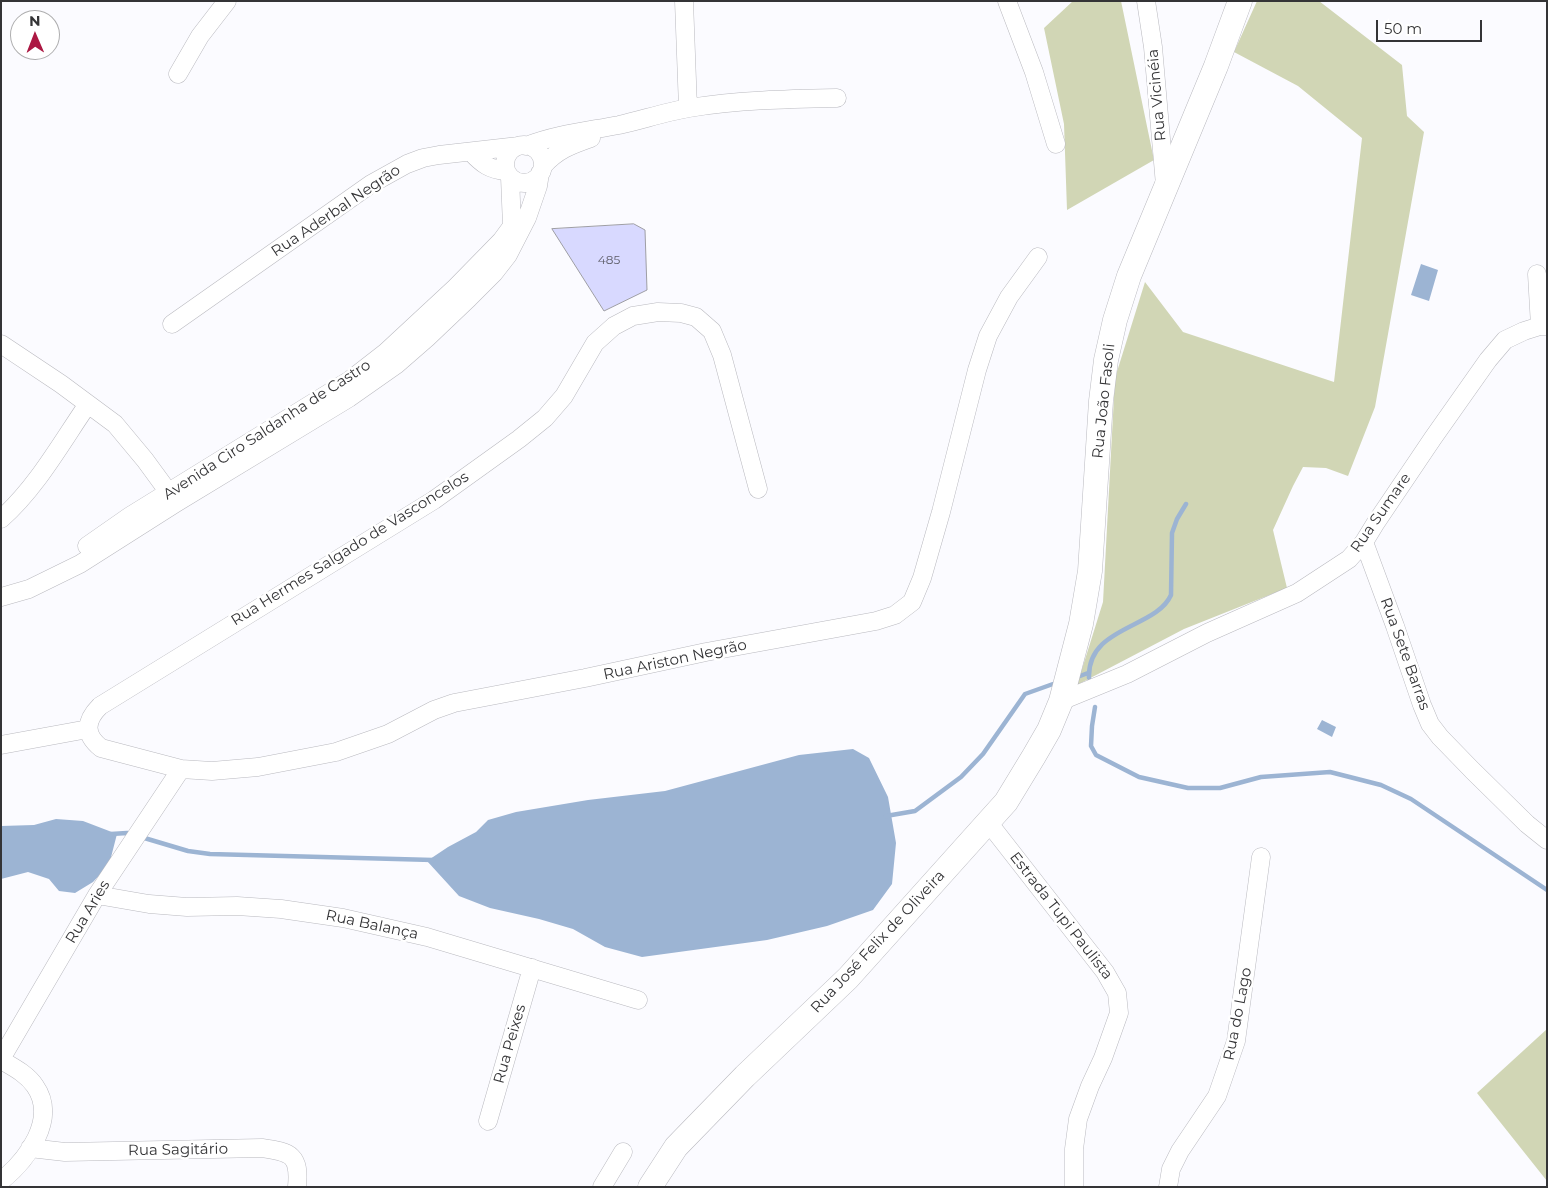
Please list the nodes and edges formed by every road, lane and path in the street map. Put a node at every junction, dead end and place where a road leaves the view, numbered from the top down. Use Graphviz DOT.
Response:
graph roads {
  1 [pos="227,1"];
  2 [pos="684,1"];
  3 [pos="1007,1"];
  4 [pos="1146,1"];
  5 [pos="1233,8"];
  6 [pos="178,74"];
  7 [pos="837,98"];
  8 [pos="688,108"];
  9 [pos="620,125"];
  10 [pos="1056,144"];
  11 [pos="522,146"];
  12 [pos="471,152"];
  13 [pos="542,169"];
  14 [pos="508,174"];
  15 [pos="1165,189"];
  16 [pos="1038,257"];
  17 [pos="1537,274"];
  18 [pos="463,293"];
  19 [pos="172,324"];
  20 [pos="1543,326"];
  21 [pos="1,344"];
  22 [pos="88,404"];
  23 [pos="758,489"];
  24 [pos="173,498"];
  25 [pos="1,520"];
  26 [pos="1364,542"];
  27 [pos="1,585"];
  28 [pos="1,597"];
  29 [pos="1062,701"];
  30 [pos="88,730"];
  31 [pos="1,745"];
  32 [pos="181,769"];
  33 [pos="988,822"];
  34 [pos="1547,840"];
  35 [pos="1261,857"];
  36 [pos="97,895"];
  37 [pos="532,968"];
  38 [pos="638,1000"];
  39 [pos="1,1059"];
  40 [pos="488,1121"];
  41 [pos="30,1148"];
  42 [pos="623,1152"];
  43 [pos="1,1180"];
  44 [pos="297,1187"];
  45 [pos="602,1187"];
  46 [pos="650,1187"];
  47 [pos="1074,1187"];
  48 [pos="1168,1187"];
  1 -- 6 [label="street"];
  2 -- 8 [label="street"];
  3 -- 10 [label="street"];
  4 -- 15 [label="street, Rua Vicinéia"];
  5 -- 15 [label="main road, Rua João Fasoli"];
  7 -- 8 [label="street, Rua Aderbal Negrão"];
  8 -- 9 [label="street, Rua Aderbal Negrão"];
  9 -- 11 [label="street, Rua Aderbal Negrão"];
  9 -- 13 [label="street"];
  11 -- 12 [label="street, Rua Aderbal Negrão"];
  11 -- 13 [label="street"];
  11 -- 14 [label="street"];
  12 -- 14 [label="street"];
  12 -- 19 [label="street, Rua Aderbal Negrão"];
  13 -- 14 [label="street"];
  13 -- 18 [label="street, Avenida Ciro Saldanha de Castro"];
  14 -- 18 [label="street, Avenida Ciro Saldanha de Castro"];
  15 -- 29 [label="main road, Rua João Fasoli"];
  16 -- 32 [label="street, Rua Ariston Negrão"];
  17 -- 20 [label="street"];
  18 -- 24 [label="street, Avenida Ciro Saldanha de Castro"];
  20 -- 26 [label="street, Rua Sumare"];
  21 -- 22 [label="street"];
  22 -- 24 [label="street"];
  22 -- 25 [label="street"];
  23 -- 30 [label="street, Rua Hermes Salgado de Vasconcelos"];
  24 -- 27 [label="street, Avenida Ciro Saldanha de Castro"];
  24 -- 28 [label="street, Avenida Ciro Saldanha de Castro"];
  26 -- 29 [label="street, Rua Sumare"];
  26 -- 34 [label="street, Rua Sete Barras"];
  29 -- 33 [label="main road, Rua José Felix de Oliveira"];
  30 -- 31 [label="street"];
  30 -- 32 [label="street, Rua Ariston Negrão"];
  32 -- 36 [label="street, Rua Aries"];
  33 -- 46 [label="main road, Rua José Felix de Oliveira"];
  33 -- 47 [label="street, Estrada Tupi Paulista"];
  35 -- 48 [label="street, Rua do Lago"];
  36 -- 37 [label="street, Rua Balança"];
  36 -- 39 [label="street, Rua Aries"];
  37 -- 38 [label="street, Rua Balança"];
  37 -- 40 [label="street, Rua Peixes"];
  39 -- 41 [label="street"];
  41 -- 43 [label="street"];
  41 -- 44 [label="street, Rua Sagitário"];
  42 -- 45 [label="street"];
}
